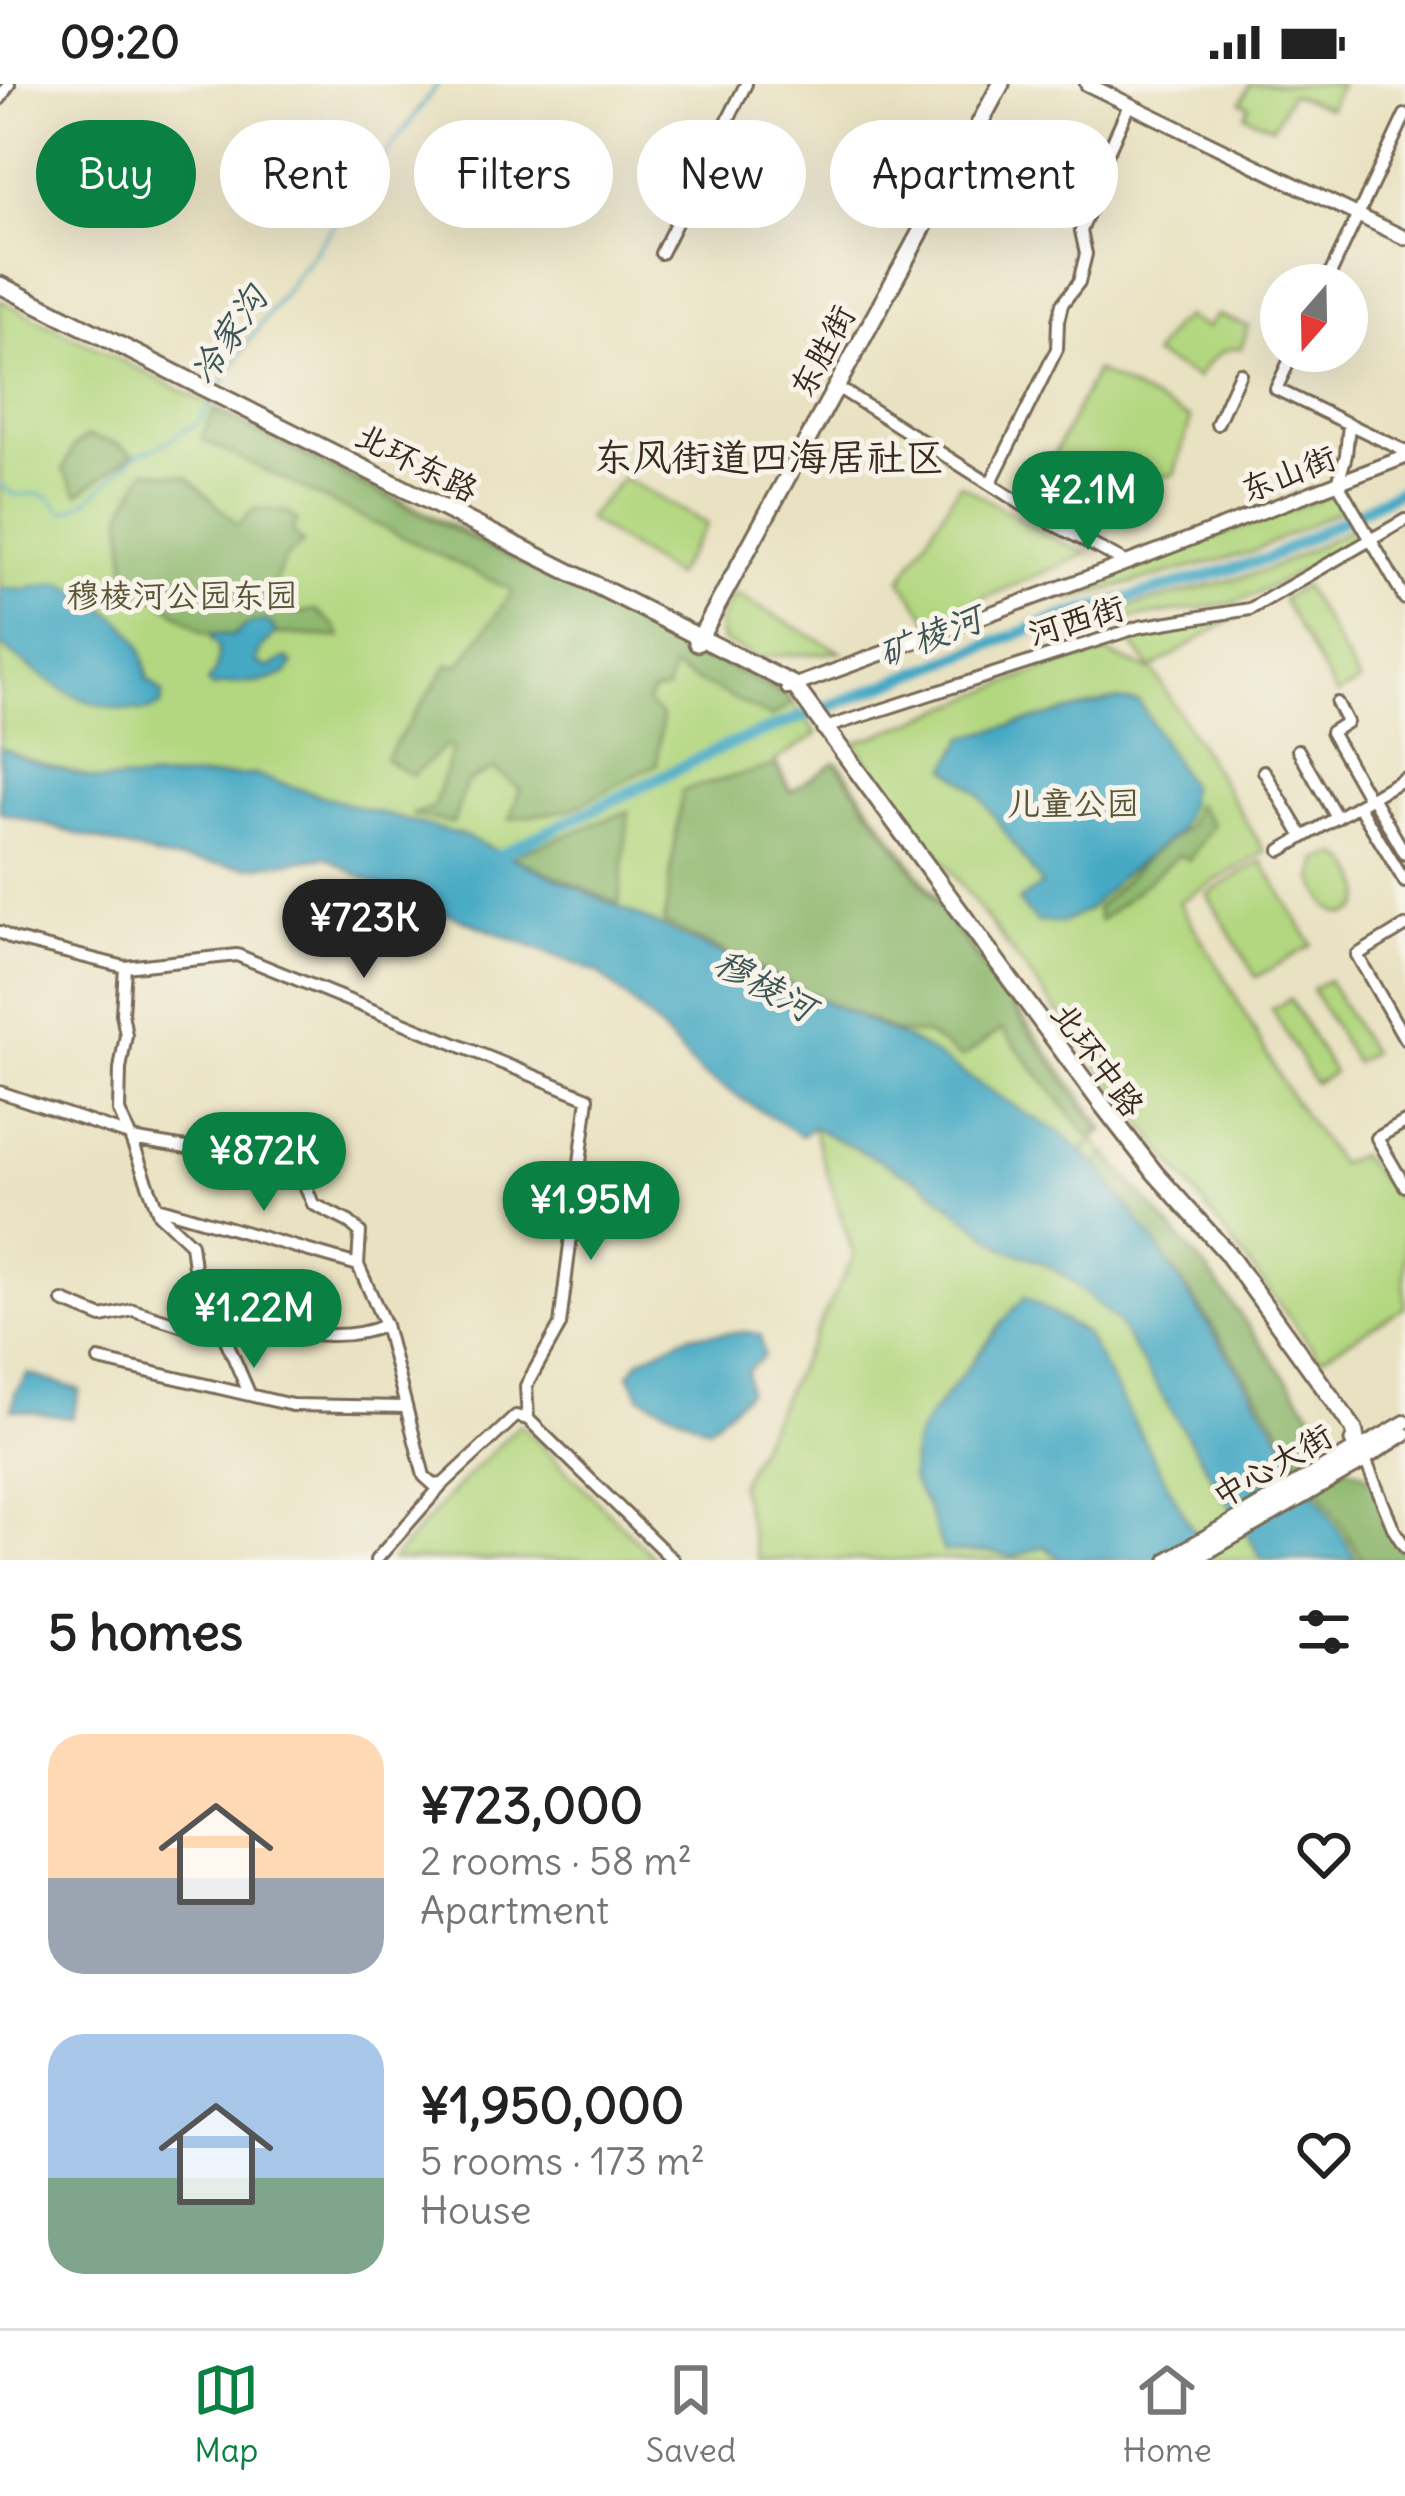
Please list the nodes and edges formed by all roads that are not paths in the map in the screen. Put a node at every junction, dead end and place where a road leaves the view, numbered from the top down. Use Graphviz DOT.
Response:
graph roads {
  1 [pos="9,84"];
  2 [pos="746,84"];
  3 [pos="1001,84"];
  4 [pos="1087,84"];
  5 [pos="0,99"];
  6 [pos="1129,105"];
  7 [pos="1405,115"];
  8 [pos="1358,215"];
  9 [pos="1405,238"];
  10 [pos="661,253"];
  11 [pos="1335,264"];
  12 [pos="0,285"];
  13 [pos="0,297"];
  14 [pos="1284,372"];
  15 [pos="1240,373"];
  16 [pos="837,387"];
  17 [pos="1216,424"];
  18 [pos="1349,424"];
  19 [pos="1405,454"];
  20 [pos="1338,483"];
  21 [pos="990,484"];
  22 [pos="1405,520"];
  23 [pos="1371,540"];
  24 [pos="1127,563"];
  25 [pos="1405,599"];
  26 [pos="698,642"];
  27 [pos="795,692"];
  28 [pos="1337,703"];
  29 [pos="823,729"];
  30 [pos="1298,750"];
  31 [pos="1264,771"];
  32 [pos="1405,778"];
  33 [pos="1366,800"];
  34 [pos="1337,818"];
  35 [pos="1303,837"];
  36 [pos="1281,850"];
  37 [pos="1405,854"];
  38 [pos="1405,882"];
  39 [pos="1405,926"];
  40 [pos="0,932"];
  41 [pos="125,967"];
  42 [pos="1405,1039"];
  43 [pos="0,1092"];
  44 [pos="1405,1122"];
  45 [pos="130,1137"];
  46 [pos="1405,1186"];
  47 [pos="157,1207"];
  48 [pos="358,1265"];
  49 [pos="62,1301"];
  50 [pos="206,1309"];
  51 [pos="385,1325"];
  52 [pos="223,1333"];
  53 [pos="98,1360"];
  54 [pos="249,1394"];
  55 [pos="406,1406"];
  56 [pos="528,1419"];
  57 [pos="1405,1422"];
  58 [pos="1405,1434"];
  59 [pos="1357,1457"];
  60 [pos="424,1476"];
  61 [pos="443,1484"];
  62 [pos="429,1501"];
  63 [pos="1405,1547"];
  64 [pos="376,1560"];
  65 [pos="673,1560"];
  66 [pos="1169,1560"];
  67 [pos="1191,1560"];
  1 -- 5 [label="street"];
  2 -- 10 [label="street"];
  3 -- 16 [label="highway, 东胜街"];
  4 -- 6 [label="main road"];
  6 -- 8 [label="main road"];
  6 -- 21 [label="street"];
  7 -- 8 [label="street"];
  8 -- 9 [label="main road"];
  8 -- 11 [label="street"];
  12 -- 26 [label="highway, 北环东路"];
  13 -- 26 [label="highway, 北环东路"];
  14 -- 18 [label="street"];
  15 -- 17 [label="street"];
  16 -- 21 [label="street"];
  16 -- 26 [label="highway, 东胜街"];
  18 -- 19 [label="street"];
  18 -- 20 [label="street"];
  19 -- 20 [label="main road, 东山街"];
  20 -- 23 [label="street"];
  20 -- 24 [label="main road, 东山街"];
  21 -- 24 [label="street"];
  22 -- 23 [label="street, 河西街"];
  23 -- 25 [label="street"];
  23 -- 29 [label="street, 河西街"];
  24 -- 27 [label="main road, 东山街"];
  26 -- 27 [label="highway, 北环东路"];
  27 -- 29 [label="highway, 北环中路"];
  28 -- 33 [label="street"];
  29 -- 59 [label="highway, 北环中路"];
  30 -- 34 [label="street"];
  31 -- 35 [label="street"];
  32 -- 33 [label="street"];
  33 -- 34 [label="street"];
  33 -- 37 [label="street"];
  33 -- 38 [label="street"];
  34 -- 35 [label="street"];
  35 -- 36 [label="street"];
  39 -- 42 [label="street"];
  40 -- 41 [label="street"];
  41 -- 45 [label="street"];
  41 -- 56 [label="street"];
  43 -- 45 [label="street"];
  44 -- 46 [label="street"];
  45 -- 47 [label="street"];
  45 -- 48 [label="street"];
  47 -- 48 [label="street"];
  47 -- 50 [label="street"];
  48 -- 51 [label="street"];
  49 -- 50 [label="street"];
  50 -- 52 [label="street"];
  51 -- 52 [label="street"];
  51 -- 55 [label="street"];
  52 -- 54 [label="street"];
  53 -- 54 [label="street"];
  54 -- 55 [label="street"];
  55 -- 60 [label="street"];
  56 -- 61 [label="street"];
  56 -- 65 [label="street"];
  57 -- 59 [label="main road, 中心大街"];
  58 -- 59 [label="main road, 中心大街"];
  59 -- 63 [label="street, 北环中路"];
  59 -- 66 [label="highway, 中心大街"];
  59 -- 67 [label="highway, 中心大街"];
  60 -- 61 [label="street"];
  60 -- 62 [label="street"];
  61 -- 62 [label="street"];
  62 -- 64 [label="street"];
}
